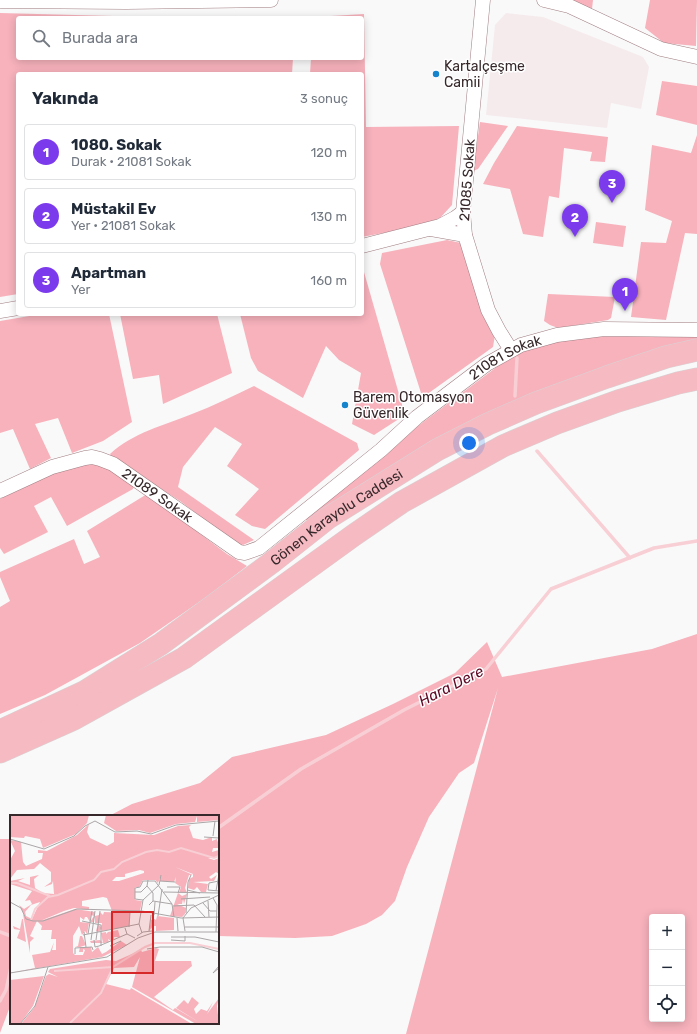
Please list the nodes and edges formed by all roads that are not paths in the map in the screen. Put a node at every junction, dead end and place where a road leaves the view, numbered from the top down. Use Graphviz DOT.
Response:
graph roads {
  1 [pos="271,0"];
  2 [pos="483,0"];
  3 [pos="544,0"];
  4 [pos="0,1"];
  5 [pos="697,57"];
  6 [pos="463,212"];
  7 [pos="430,229"];
  8 [pos="465,235"];
  9 [pos="364,246"];
  10 [pos="16,308"];
  11 [pos="0,311"];
  12 [pos="697,330"];
  13 [pos="511,350"];
  14 [pos="697,350"];
  15 [pos="697,379"];
  16 [pos="0,490"];
  17 [pos="213,534"];
  18 [pos="0,731"];
  19 [pos="0,752"];
  1 -- 4 [label="street"];
  2 -- 6 [label="street, 21085 Sokak"];
  3 -- 5 [label="street"];
  6 -- 7 [label="street"];
  6 -- 8 [label="street, 21085 Sokak"];
  7 -- 8 [label="street"];
  7 -- 9 [label="street"];
  8 -- 13 [label="street, 21085 Sokak"];
  10 -- 11 [label="street"];
  12 -- 13 [label="street, 21081 Sokak"];
  13 -- 17 [label="street, 21081 Sokak"];
  14 -- 18 [label="highway, Gönen Karayolu Caddesi"];
  15 -- 19 [label="highway, Gönen Karayolu Caddesi"];
  16 -- 17 [label="street, 21089 Sokak"];
}
